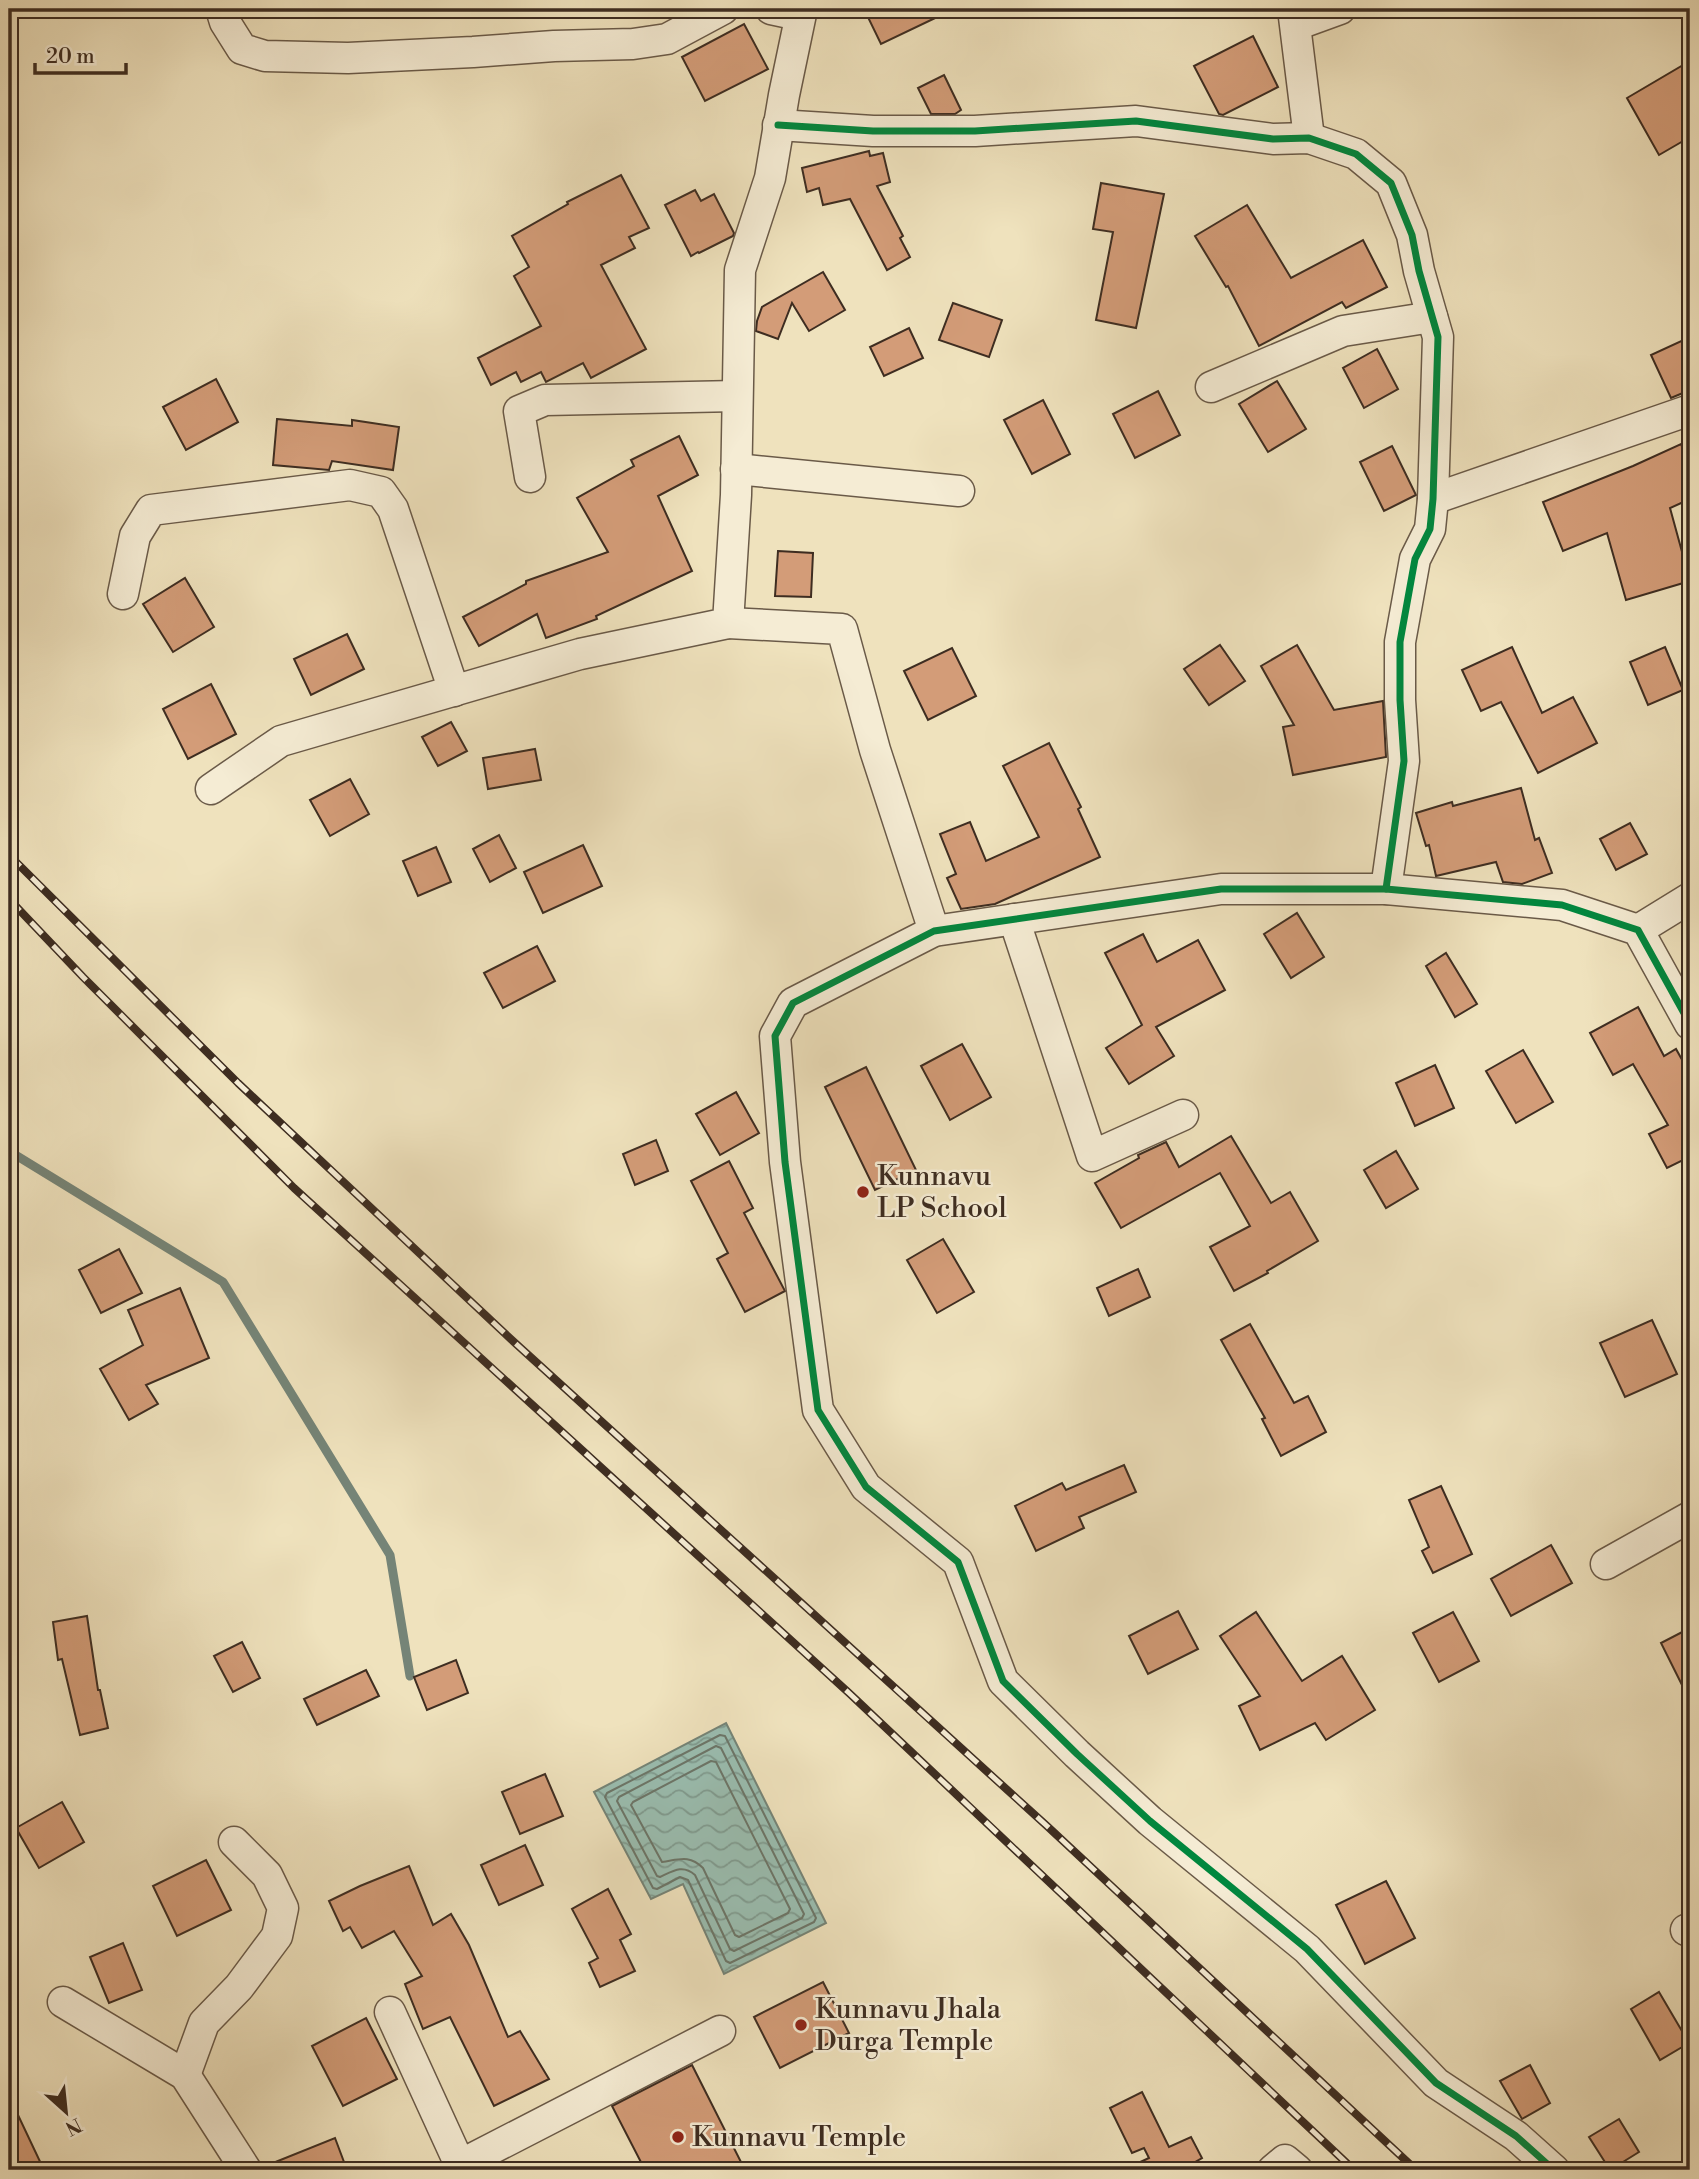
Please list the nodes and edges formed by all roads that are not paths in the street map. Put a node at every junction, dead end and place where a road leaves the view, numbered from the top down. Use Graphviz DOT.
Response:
graph roads {
  1 [pos="221,9"];
  2 [pos="723,9"];
  3 [pos="1340,9"];
  4 [pos="791,11"];
  5 [pos="1294,17"];
  6 [pos="778,125"];
  7 [pos="1309,138"];
  8 [pos="1432,317"];
  9 [pos="1211,387"];
  10 [pos="737,396"];
  11 [pos="1690,410"];
  12 [pos="736,469"];
  13 [pos="530,477"];
  14 [pos="959,491"];
  15 [pos="1433,499"];
  16 [pos="123,594"];
  17 [pos="729,623"];
  18 [pos="454,691"];
  19 [pos="211,789"];
  20 [pos="1386,889"];
  21 [pos="1690,898"];
  22 [pos="1014,919"];
  23 [pos="1638,930"];
  24 [pos="934,931"];
  25 [pos="1690,1024"];
  26 [pos="1183,1115"];
  27 [pos="1690,1517"];
  28 [pos="1606,1563"];
  29 [pos="234,1842"];
  30 [pos="63,2002"];
  31 [pos="390,2012"];
  32 [pos="720,2031"];
  33 [pos="185,2075"];
  34 [pos="462,2168"];
  35 [pos="246,2170"];
  36 [pos="1273,2170"];
  37 [pos="1297,2170"];
  38 [pos="1554,2170"];
  1 -- 2 [label="street"];
  3 -- 5 [label="street"];
  4 -- 6 [label="street"];
  5 -- 7 [label="street"];
  6 -- 7 [label="street"];
  6 -- 10 [label="street"];
  7 -- 8 [label="street"];
  8 -- 9 [label="street"];
  8 -- 15 [label="street"];
  10 -- 12 [label="street"];
  10 -- 13 [label="street"];
  11 -- 15 [label="street"];
  12 -- 14 [label="street"];
  12 -- 17 [label="street"];
  15 -- 20 [label="street"];
  16 -- 18 [label="street"];
  17 -- 18 [label="street"];
  17 -- 24 [label="street"];
  18 -- 19 [label="street"];
  20 -- 22 [label="street"];
  20 -- 23 [label="street"];
  21 -- 23 [label="street"];
  22 -- 24 [label="street"];
  22 -- 26 [label="street"];
  23 -- 25 [label="street"];
  24 -- 38 [label="street"];
  27 -- 28 [label="street"];
  29 -- 33 [label="street"];
  30 -- 33 [label="street"];
  31 -- 34 [label="street"];
  32 -- 34 [label="street"];
  33 -- 35 [label="street"];
  36 -- 37 [label="street"];
}
